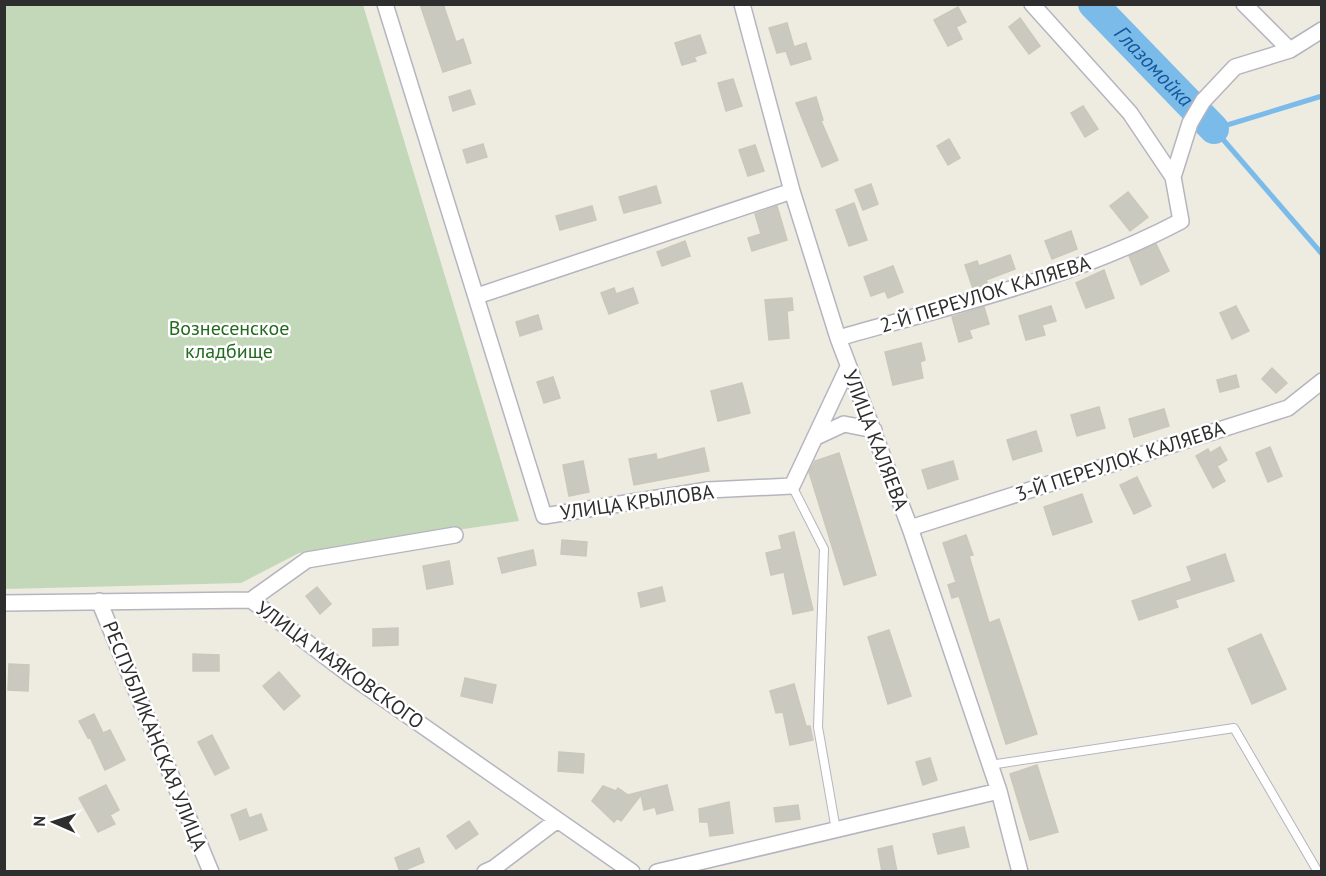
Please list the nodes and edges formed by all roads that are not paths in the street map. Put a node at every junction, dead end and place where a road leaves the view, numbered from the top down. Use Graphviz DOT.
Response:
graph roads {
  1 [pos="385,4"];
  2 [pos="742,4"];
  3 [pos="1032,4"];
  4 [pos="1244,4"];
  5 [pos="1322,30"];
  6 [pos="1290,50"];
  7 [pos="1173,177"];
  8 [pos="792,191"];
  9 [pos="477,296"];
  10 [pos="838,338"];
  11 [pos="848,367"];
  12 [pos="1322,381"];
  13 [pos="873,430"];
  14 [pos="816,436"];
  15 [pos="792,486"];
  16 [pos="910,528"];
  17 [pos="455,535"];
  18 [pos="251,600"];
  19 [pos="99,601"];
  20 [pos="4,603"];
  21 [pos="990,765"];
  22 [pos="999,791"];
  23 [pos="556,821"];
  24 [pos="836,830"];
  25 [pos="211,872"];
  26 [pos="485,872"];
  27 [pos="632,872"];
  28 [pos="657,872"];
  29 [pos="1020,872"];
  30 [pos="1318,872"];
  1 -- 9 [label="street, УЛИЦА КРЫЛОВА"];
  2 -- 8 [label="street, УЛИЦА КАЛЯЕВА"];
  3 -- 7 [label="street, 2-Й ПЕРЕУЛОК КАЛЯЕВА"];
  4 -- 6 [label="street"];
  5 -- 6 [label="street"];
  6 -- 7 [label="street"];
  7 -- 10 [label="street, 2-Й ПЕРЕУЛОК КАЛЯЕВА"];
  8 -- 9 [label="street"];
  8 -- 10 [label="street, УЛИЦА КАЛЯЕВА"];
  9 -- 15 [label="street, УЛИЦА КРЫЛОВА"];
  10 -- 11 [label="street, УЛИЦА КАЛЯЕВА"];
  11 -- 13 [label="street, УЛИЦА КАЛЯЕВА"];
  11 -- 14 [label="street"];
  12 -- 16 [label="street, 3-Й ПЕРЕУЛОК КАЛЯЕВА"];
  13 -- 14 [label="street"];
  13 -- 16 [label="street, УЛИЦА КАЛЯЕВА"];
  14 -- 15 [label="street"];
  15 -- 24 [label="lane"];
  16 -- 21 [label="street, УЛИЦА КАЛЯЕВА"];
  17 -- 18 [label="street"];
  18 -- 19 [label="street, УЛИЦА МАЯКОВСКОГО"];
  18 -- 23 [label="street, УЛИЦА МАЯКОВСКОГО"];
  19 -- 20 [label="street, УЛИЦА МАЯКОВСКОГО"];
  19 -- 25 [label="street, РЕСПУБЛИКАНСКАЯ УЛИЦА"];
  21 -- 22 [label="street, УЛИЦА КАЛЯЕВА"];
  21 -- 30 [label="lane"];
  22 -- 24 [label="street"];
  22 -- 29 [label="street, УЛИЦА КАЛЯЕВА"];
  23 -- 26 [label="street"];
  23 -- 27 [label="street, УЛИЦА МАЯКОВСКОГО"];
  24 -- 28 [label="street"];
}
